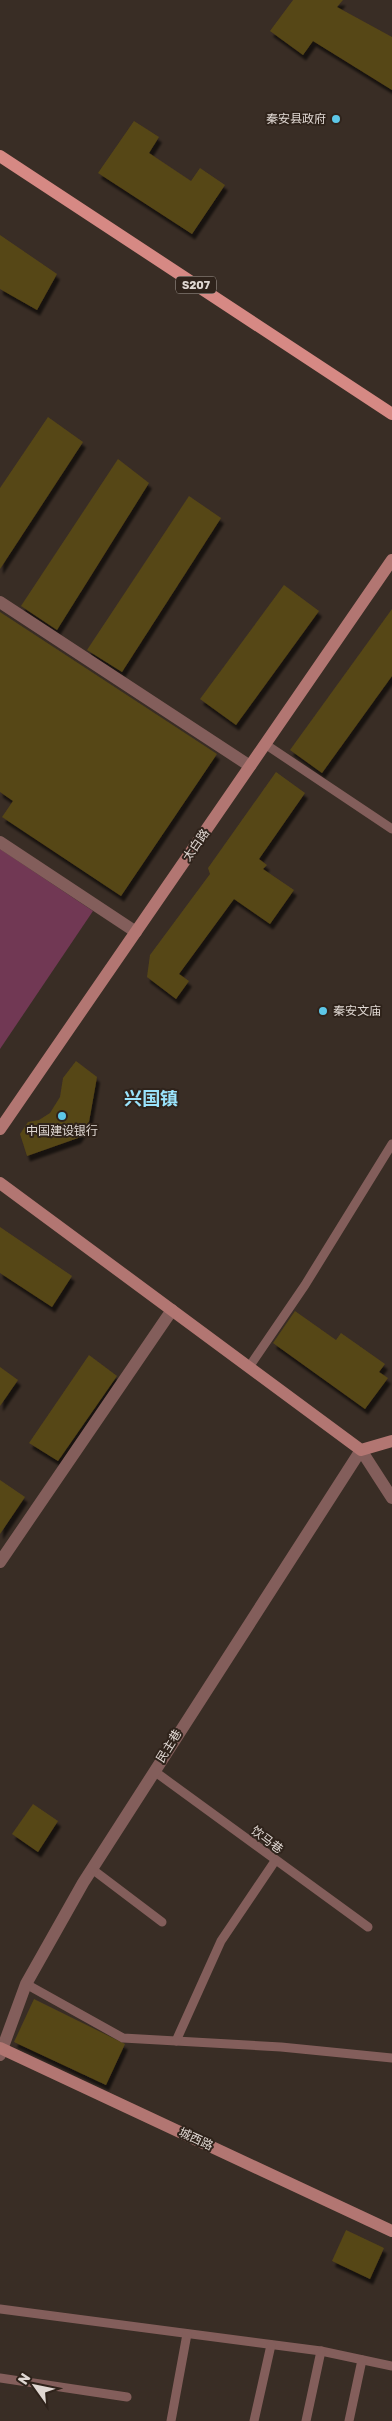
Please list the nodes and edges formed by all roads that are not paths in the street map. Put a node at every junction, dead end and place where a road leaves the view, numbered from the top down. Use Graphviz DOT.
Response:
graph roads {
  1 [pos="0,156"];
  2 [pos="392,414"];
  3 [pos="392,560"];
  4 [pos="0,602"];
  5 [pos="265,744"];
  6 [pos="250,766"];
  7 [pos="392,829"];
  8 [pos="0,842"];
  9 [pos="136,932"];
  10 [pos="0,1129"];
  11 [pos="392,1144"];
  12 [pos="0,1183"];
  13 [pos="172,1310"];
  14 [pos="249,1367"];
  15 [pos="392,1441"];
  16 [pos="361,1450"];
  17 [pos="392,1498"];
  18 [pos="0,1562"];
  19 [pos="154,1771"];
  20 [pos="275,1861"];
  21 [pos="92,1869"];
  22 [pos="162,1922"];
  23 [pos="368,1927"];
  24 [pos="26,1984"];
  25 [pos="176,2041"];
  26 [pos="1,2050"];
  27 [pos="392,2058"];
  28 [pos="392,2231"];
  29 [pos="0,2309"];
  30 [pos="188,2334"];
  31 [pos="270,2345"];
  32 [pos="321,2351"];
  33 [pos="362,2360"];
  34 [pos="392,2366"];
  35 [pos="0,2378"];
  36 [pos="127,2397"];
  37 [pos="171,2421"];
  38 [pos="254,2421"];
  39 [pos="306,2421"];
  40 [pos="348,2421"];
  1 -- 2 [label="main road, S207"];
  3 -- 5 [label="main road, 太白路"];
  4 -- 6 [label="street"];
  5 -- 6 [label="main road, 太白路"];
  5 -- 7 [label="lane"];
  6 -- 9 [label="main road, 太白路"];
  8 -- 9 [label="street"];
  9 -- 10 [label="main road, 太白路"];
  11 -- 14 [label="lane"];
  12 -- 13 [label="main road"];
  13 -- 14 [label="main road"];
  13 -- 18 [label="street"];
  14 -- 16 [label="main road"];
  15 -- 16 [label="main road"];
  16 -- 17 [label="street"];
  16 -- 19 [label="street, 民主巷"];
  19 -- 20 [label="lane, 饮马巷"];
  19 -- 21 [label="street, 民主巷"];
  20 -- 23 [label="lane, 饮马巷"];
  20 -- 25 [label="lane"];
  21 -- 22 [label="lane"];
  21 -- 24 [label="street, 民主巷"];
  24 -- 25 [label="lane"];
  24 -- 26 [label="street, 民主巷"];
  25 -- 27 [label="lane"];
  26 -- 28 [label="main road, 城西路"];
  29 -- 30 [label="lane"];
  30 -- 31 [label="lane"];
  30 -- 37 [label="lane"];
  31 -- 32 [label="lane"];
  31 -- 38 [label="lane"];
  32 -- 33 [label="lane"];
  32 -- 39 [label="lane"];
  33 -- 34 [label="lane"];
  33 -- 40 [label="lane"];
  35 -- 36 [label="lane"];
}
